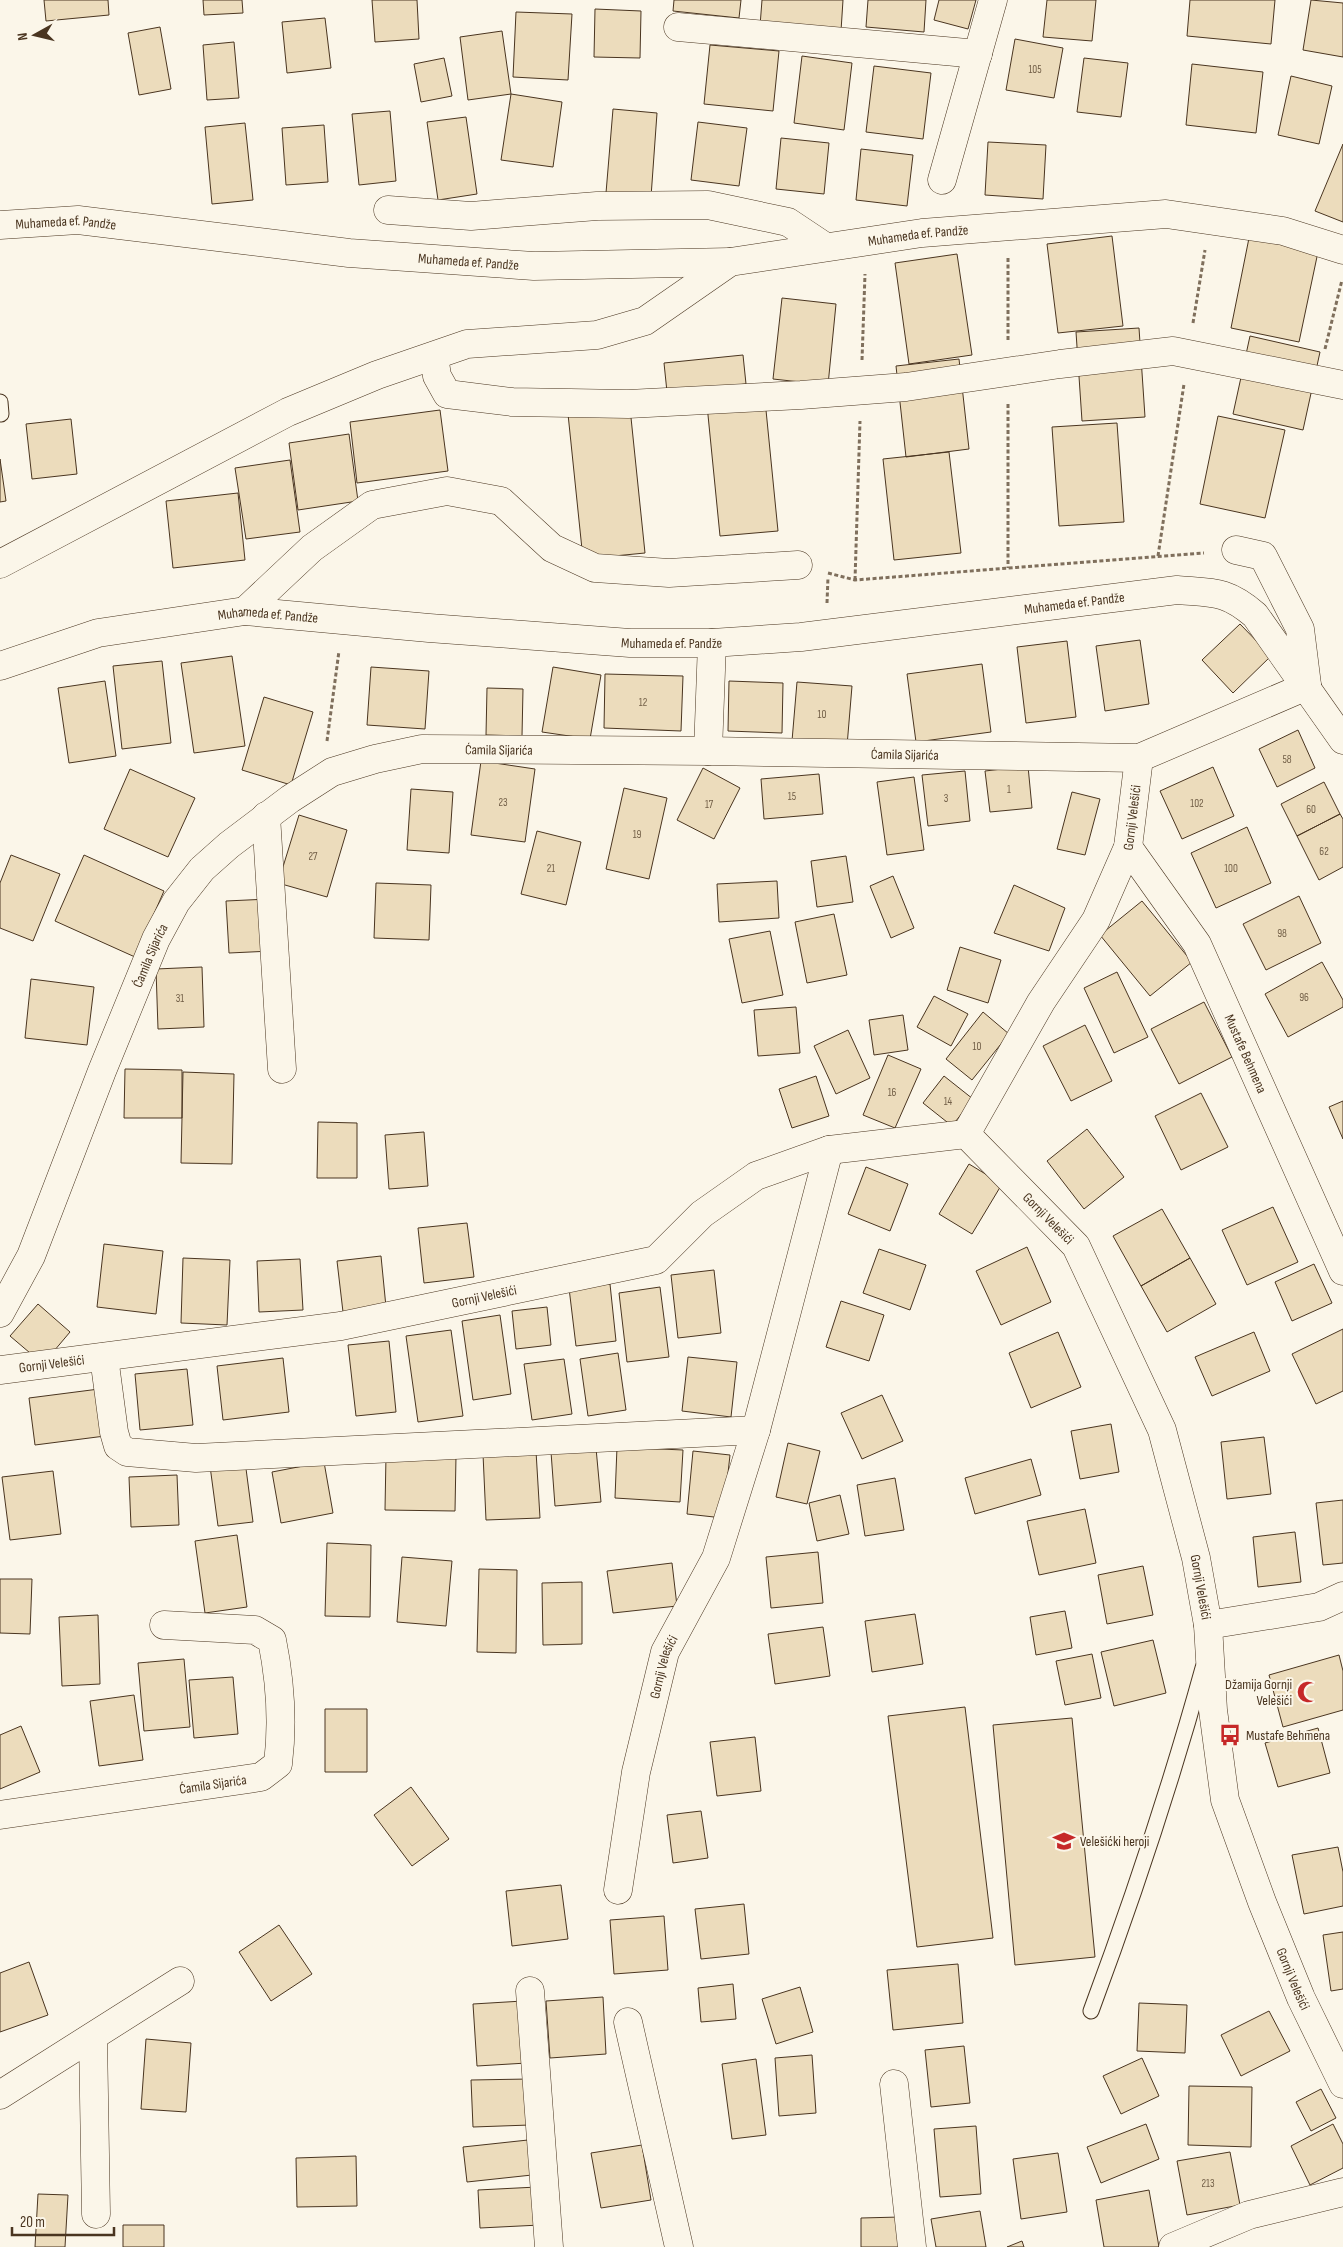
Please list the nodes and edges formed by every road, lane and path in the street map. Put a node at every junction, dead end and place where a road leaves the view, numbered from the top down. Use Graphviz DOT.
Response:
graph roads {
  1 [pos="993,0"];
  2 [pos="678,27"];
  3 [pos="978,54"];
  4 [pos="942,180"];
  5 [pos="388,210"];
  6 [pos="1210,220"];
  7 [pos="0,225"];
  8 [pos="824,246"];
  9 [pos="1343,250"];
  10 [pos="730,262"];
  11 [pos="1343,276"];
  12 [pos="1188,354"];
  13 [pos="434,356"];
  14 [pos="1330,382"];
  15 [pos="0,402"];
  16 [pos="1,414"];
  17 [pos="1236,550"];
  18 [pos="1158,556"];
  19 [pos="0,564"];
  20 [pos="798,565"];
  21 [pos="245,611"];
  22 [pos="344,620"];
  23 [pos="712,642"];
  24 [pos="0,666"];
  25 [pos="1307,686"];
  26 [pos="1343,740"];
  27 [pos="708,751"];
  28 [pos="1139,758"];
  29 [pos="322,779"];
  30 [pos="266,816"];
  31 [pos="1128,846"];
  32 [pos="282,1069"];
  33 [pos="966,1134"];
  34 [pos="829,1150"];
  35 [pos="1343,1271"];
  36 [pos="0,1313"];
  37 [pos="104,1357"];
  38 [pos="0,1370"];
  39 [pos="756,1430"];
  40 [pos="1343,1596"];
  41 [pos="164,1625"];
  42 [pos="1208,1636"];
  43 [pos="0,1815"];
  44 [pos="618,1890"];
  45 [pos="180,1982"];
  46 [pos="530,1991"];
  47 [pos="1091,2011"];
  48 [pos="628,2022"];
  49 [pos="92,2036"];
  50 [pos="894,2084"];
  51 [pos="1343,2084"];
  52 [pos="0,2095"];
  53 [pos="1343,2192"];
  54 [pos="96,2214"];
  55 [pos="548,2247"];
  56 [pos="679,2247"];
  57 [pos="912,2247"];
  58 [pos="1173,2247"];
  1 -- 3 [label="street"];
  2 -- 3 [label="street"];
  3 -- 4 [label="street"];
  5 -- 8 [label="street"];
  6 -- 8 [label="street, Muhameda ef. Pandže"];
  6 -- 9 [label="street, Muhameda ef. Pandže"];
  6 -- 12 [label="path"];
  7 -- 10 [label="street, Muhameda ef. Pandže"];
  8 -- 10 [label="street, Muhameda ef. Pandže"];
  10 -- 13 [label="street, Muhameda ef. Pandže"];
  11 -- 14 [label="path"];
  12 -- 13 [label="street"];
  12 -- 14 [label="street"];
  12 -- 18 [label="path"];
  13 -- 19 [label="street, Muhameda ef. Pandže"];
  15 -- 16 [label="lane"];
  17 -- 18 [label="path"];
  17 -- 25 [label="street"];
  18 -- 20 [label="path"];
  20 -- 21 [label="street"];
  21 -- 22 [label="street, Muhameda ef. Pandže"];
  21 -- 24 [label="street, Muhameda ef. Pandže"];
  22 -- 23 [label="street, Muhameda ef. Pandže"];
  22 -- 29 [label="path"];
  23 -- 25 [label="street, Muhameda ef. Pandže"];
  23 -- 27 [label="street"];
  25 -- 26 [label="street"];
  25 -- 28 [label="street, Ćamila Sijarića"];
  27 -- 28 [label="street, Ćamila Sijarića"];
  27 -- 29 [label="street, Ćamila Sijarića"];
  28 -- 31 [label="street, Gornji Velešići"];
  29 -- 30 [label="street, Ćamila Sijarića"];
  30 -- 32 [label="street"];
  30 -- 36 [label="street, Ćamila Sijarića"];
  31 -- 33 [label="street, Gornji Velešići"];
  31 -- 35 [label="street, Mustafe Behmena"];
  33 -- 34 [label="street, Gornji Velešići"];
  33 -- 42 [label="street, Gornji Velešići"];
  34 -- 37 [label="street, Gornji Velešići"];
  34 -- 39 [label="street, Gornji Velešići"];
  37 -- 38 [label="street, Gornji Velešići"];
  37 -- 39 [label="street, Gornji Velešići"];
  39 -- 44 [label="street, Gornji Velešići"];
  40 -- 42 [label="street"];
  41 -- 43 [label="street, Ćamila Sijarića"];
  42 -- 47 [label="lane"];
  42 -- 51 [label="street, Gornji Velešići"];
  45 -- 49 [label="street"];
  46 -- 55 [label="street"];
  48 -- 56 [label="street"];
  49 -- 52 [label="street"];
  49 -- 54 [label="street"];
  50 -- 57 [label="street"];
  53 -- 58 [label="street"];
}
